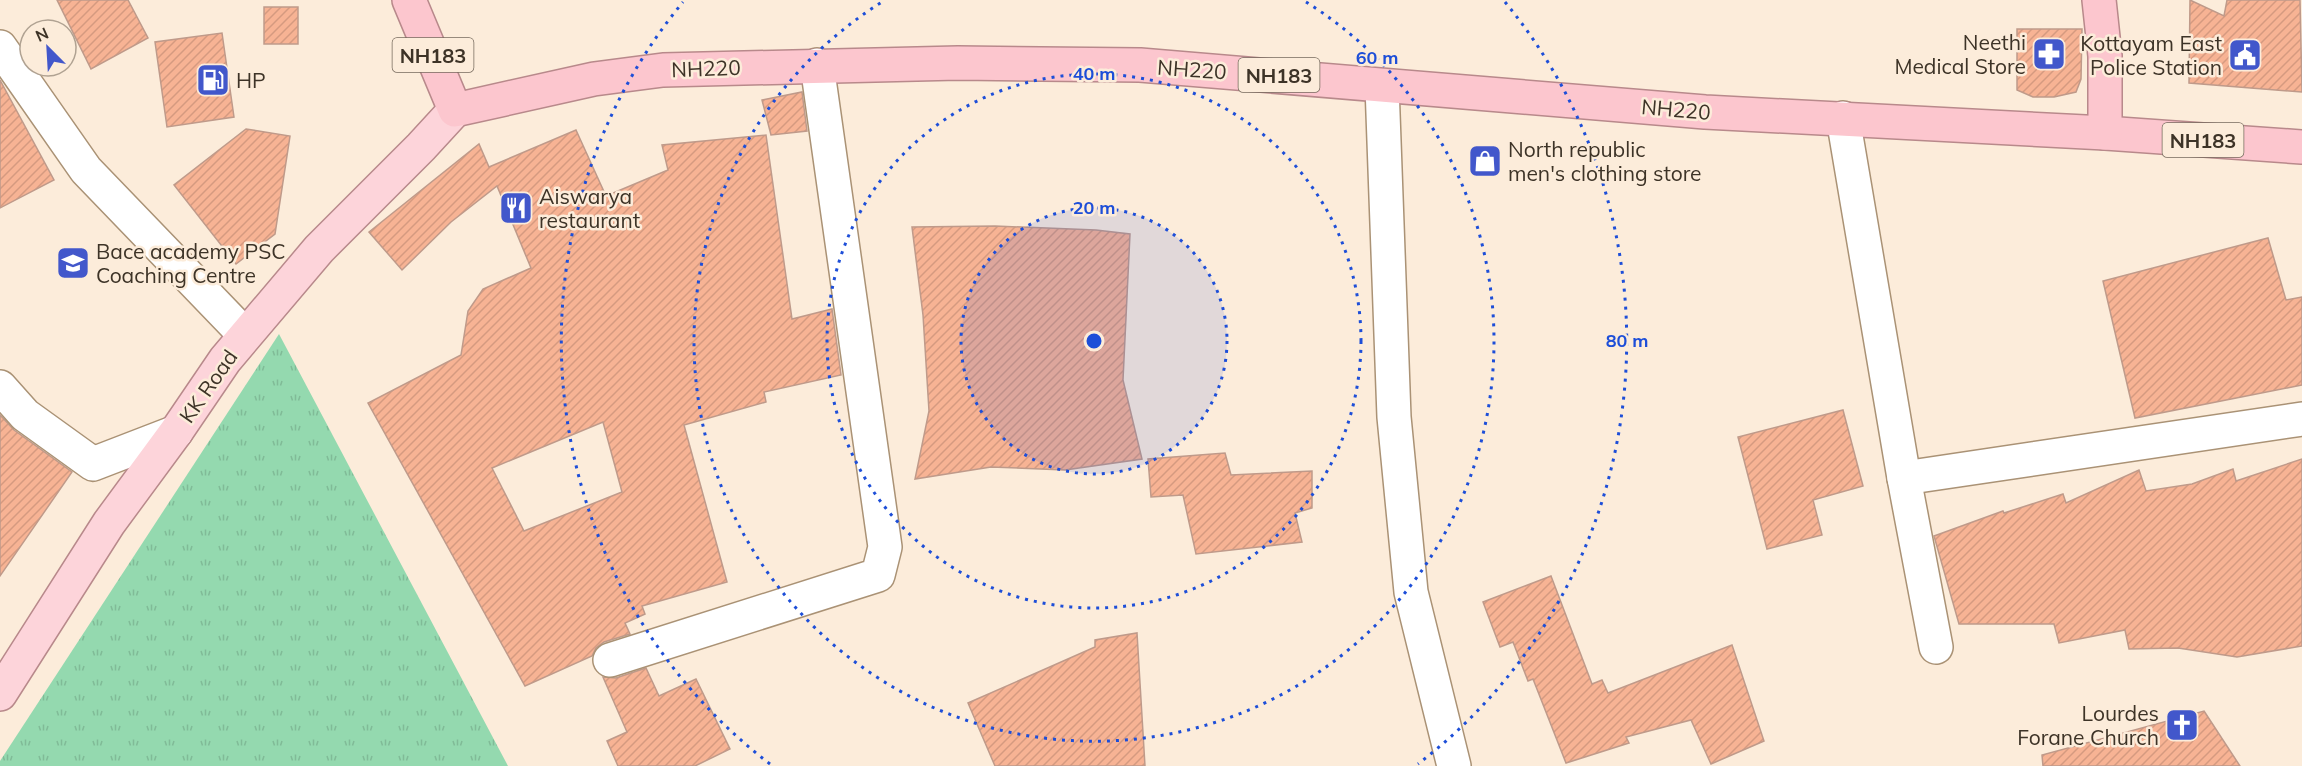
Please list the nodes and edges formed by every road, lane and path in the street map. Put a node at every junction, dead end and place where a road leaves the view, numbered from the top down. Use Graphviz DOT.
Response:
graph roads {
  1 [pos="409,0"];
  2 [pos="2099,0"];
  3 [pos="0,47"];
  4 [pos="817,65"];
  5 [pos="1382,86"];
  6 [pos="455,110"];
  7 [pos="1843,118"];
  8 [pos="2105,133"];
  9 [pos="2302,147"];
  10 [pos="245,335"];
  11 [pos="0,387"];
  12 [pos="2302,419"];
  13 [pos="176,432"];
  14 [pos="1904,478"];
  15 [pos="1936,647"];
  16 [pos="610,660"];
  17 [pos="0,693"];
  18 [pos="1454,766"];
  1 -- 6 [label="highway, NH183"];
  2 -- 8 [label="highway"];
  3 -- 10 [label="street"];
  4 -- 5 [label="highway, NH220 / NH183"];
  4 -- 6 [label="highway, NH220 / NH183"];
  4 -- 16 [label="street"];
  5 -- 7 [label="highway, NH220 / NH183"];
  5 -- 18 [label="street"];
  6 -- 10 [label="main road, KK Road"];
  7 -- 8 [label="highway, NH220 / NH183"];
  7 -- 14 [label="street"];
  8 -- 9 [label="highway, NH220 / NH183"];
  10 -- 13 [label="main road, KK Road"];
  11 -- 13 [label="street"];
  12 -- 14 [label="street"];
  13 -- 17 [label="main road, KK Road"];
  14 -- 15 [label="street"];
}
